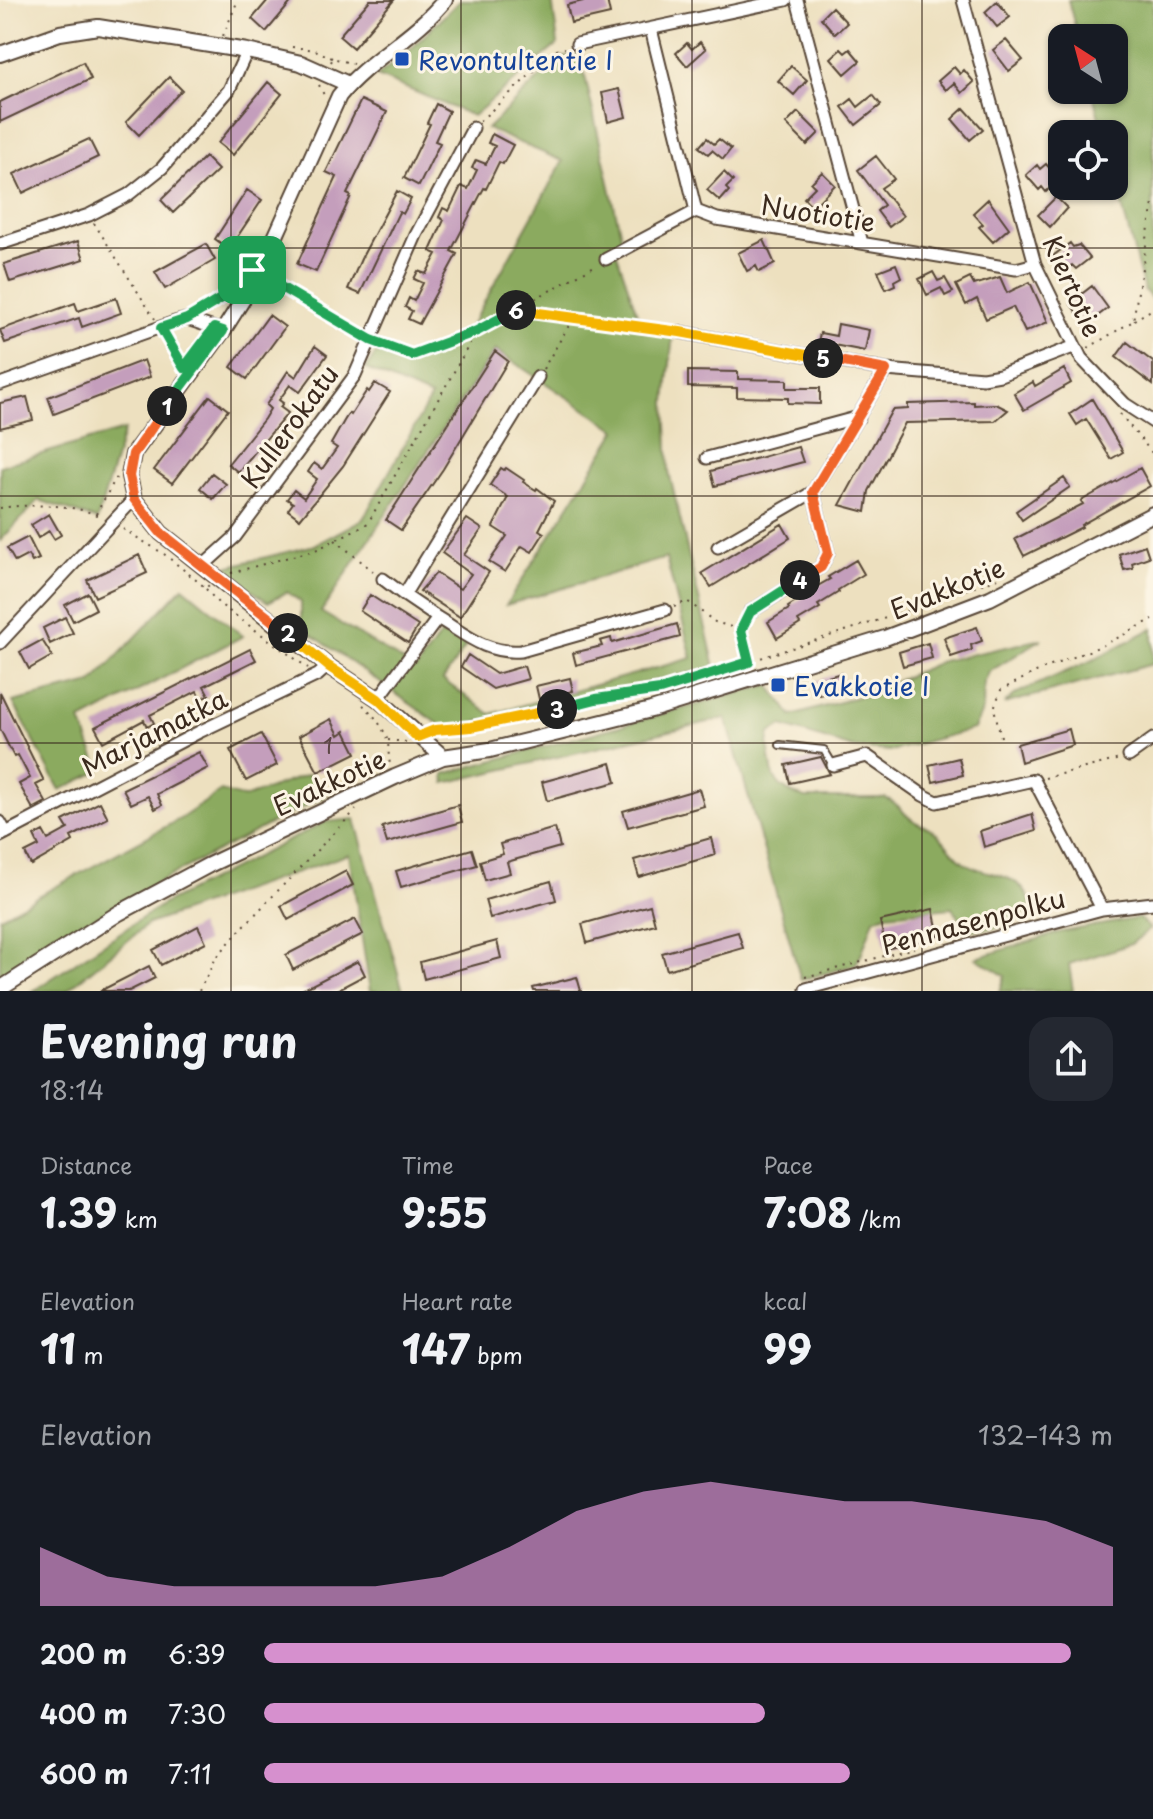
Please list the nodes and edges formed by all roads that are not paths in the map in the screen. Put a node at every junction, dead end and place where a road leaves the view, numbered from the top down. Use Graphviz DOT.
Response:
graph roads {
  1 [pos="445,0"];
  2 [pos="786,0"];
  3 [pos="797,0"];
  4 [pos="963,0"];
  5 [pos="651,29"];
  6 [pos="577,44"];
  7 [pos="247,51"];
  8 [pos="0,54"];
  9 [pos="348,84"];
  10 [pos="473,128"];
  11 [pos="696,211"];
  12 [pos="862,243"];
  13 [pos="0,244"];
  14 [pos="606,259"];
  15 [pos="1035,264"];
  16 [pos="223,331"];
  17 [pos="680,332"];
  18 [pos="1076,350"];
  19 [pos="886,370"];
  20 [pos="538,377"];
  21 [pos="0,384"];
  22 [pos="859,417"];
  23 [pos="1153,422"];
  24 [pos="707,458"];
  25 [pos="813,492"];
  26 [pos="134,499"];
  27 [pos="1153,514"];
  28 [pos="718,547"];
  29 [pos="204,565"];
  30 [pos="383,579"];
  31 [pos="404,595"];
  32 [pos="665,610"];
  33 [pos="750,612"];
  34 [pos="438,618"];
  35 [pos="0,643"];
  36 [pos="328,666"];
  37 [pos="378,699"];
  38 [pos="1153,739"];
  39 [pos="780,745"];
  40 [pos="1129,756"];
  41 [pos="443,757"];
  42 [pos="833,765"];
  43 [pos="2,831"];
  44 [pos="1153,903"];
  45 [pos="1102,909"];
  46 [pos="0,989"];
  47 [pos="806,989"];
  1 -- 9 [label="street"];
  2 -- 5 [label="street"];
  3 -- 12 [label="street"];
  4 -- 15 [label="street, Kiertotie"];
  5 -- 6 [label="street"];
  5 -- 11 [label="street"];
  7 -- 8 [label="street"];
  7 -- 9 [label="street"];
  7 -- 13 [label="street"];
  9 -- 16 [label="street"];
  10 -- 29 [label="street, Kullerokatu"];
  11 -- 12 [label="street, Nuotiotie"];
  11 -- 14 [label="street"];
  12 -- 15 [label="street, Nuotiotie"];
  15 -- 18 [label="street, Kiertotie"];
  16 -- 21 [label="street"];
  16 -- 26 [label="street"];
  17 -- 19 [label="street"];
  18 -- 19 [label="street"];
  18 -- 23 [label="street, Kiertotie"];
  19 -- 22 [label="street"];
  20 -- 31 [label="street"];
  22 -- 24 [label="street"];
  22 -- 25 [label="street"];
  25 -- 28 [label="street"];
  25 -- 33 [label="street"];
  26 -- 29 [label="street"];
  26 -- 35 [label="street"];
  27 -- 41 [label="street, Evakkotie"];
  29 -- 36 [label="street"];
  30 -- 31 [label="street"];
  31 -- 34 [label="street"];
  32 -- 34 [label="street"];
  34 -- 37 [label="street"];
  36 -- 37 [label="street"];
  36 -- 43 [label="street, Marjamatka"];
  37 -- 41 [label="street"];
  38 -- 40 [label="street"];
  39 -- 42 [label="lane"];
  41 -- 46 [label="street, Evakkotie"];
  42 -- 45 [label="street"];
  44 -- 45 [label="street, Pennasenpolku"];
  45 -- 47 [label="street, Pennasenpolku"];
}
